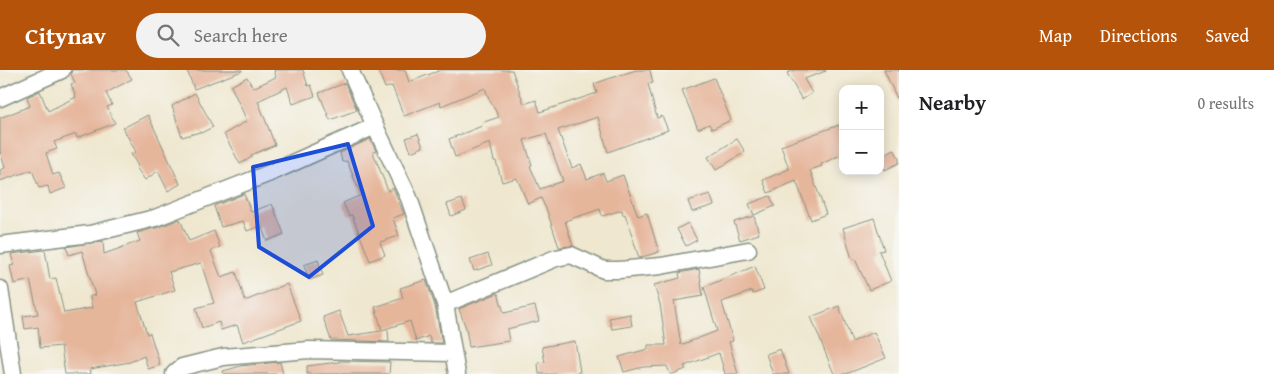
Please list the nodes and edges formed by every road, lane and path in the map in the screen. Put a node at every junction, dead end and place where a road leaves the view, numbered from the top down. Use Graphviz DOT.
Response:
graph roads {
  1 [pos="62,70"];
  2 [pos="350,70"];
  3 [pos="0,98"];
  4 [pos="375,126"];
  5 [pos="0,245"];
  6 [pos="748,250"];
  7 [pos="0,289"];
  8 [pos="445,304"];
  9 [pos="452,353"];
  10 [pos="13,374"];
  11 [pos="174,374"];
  12 [pos="457,374"];
  1 -- 3 [label="street"];
  2 -- 4 [label="street"];
  4 -- 5 [label="street"];
  4 -- 8 [label="street"];
  6 -- 8 [label="street"];
  7 -- 10 [label="street"];
  8 -- 9 [label="street"];
  9 -- 11 [label="street"];
  9 -- 12 [label="street"];
}
